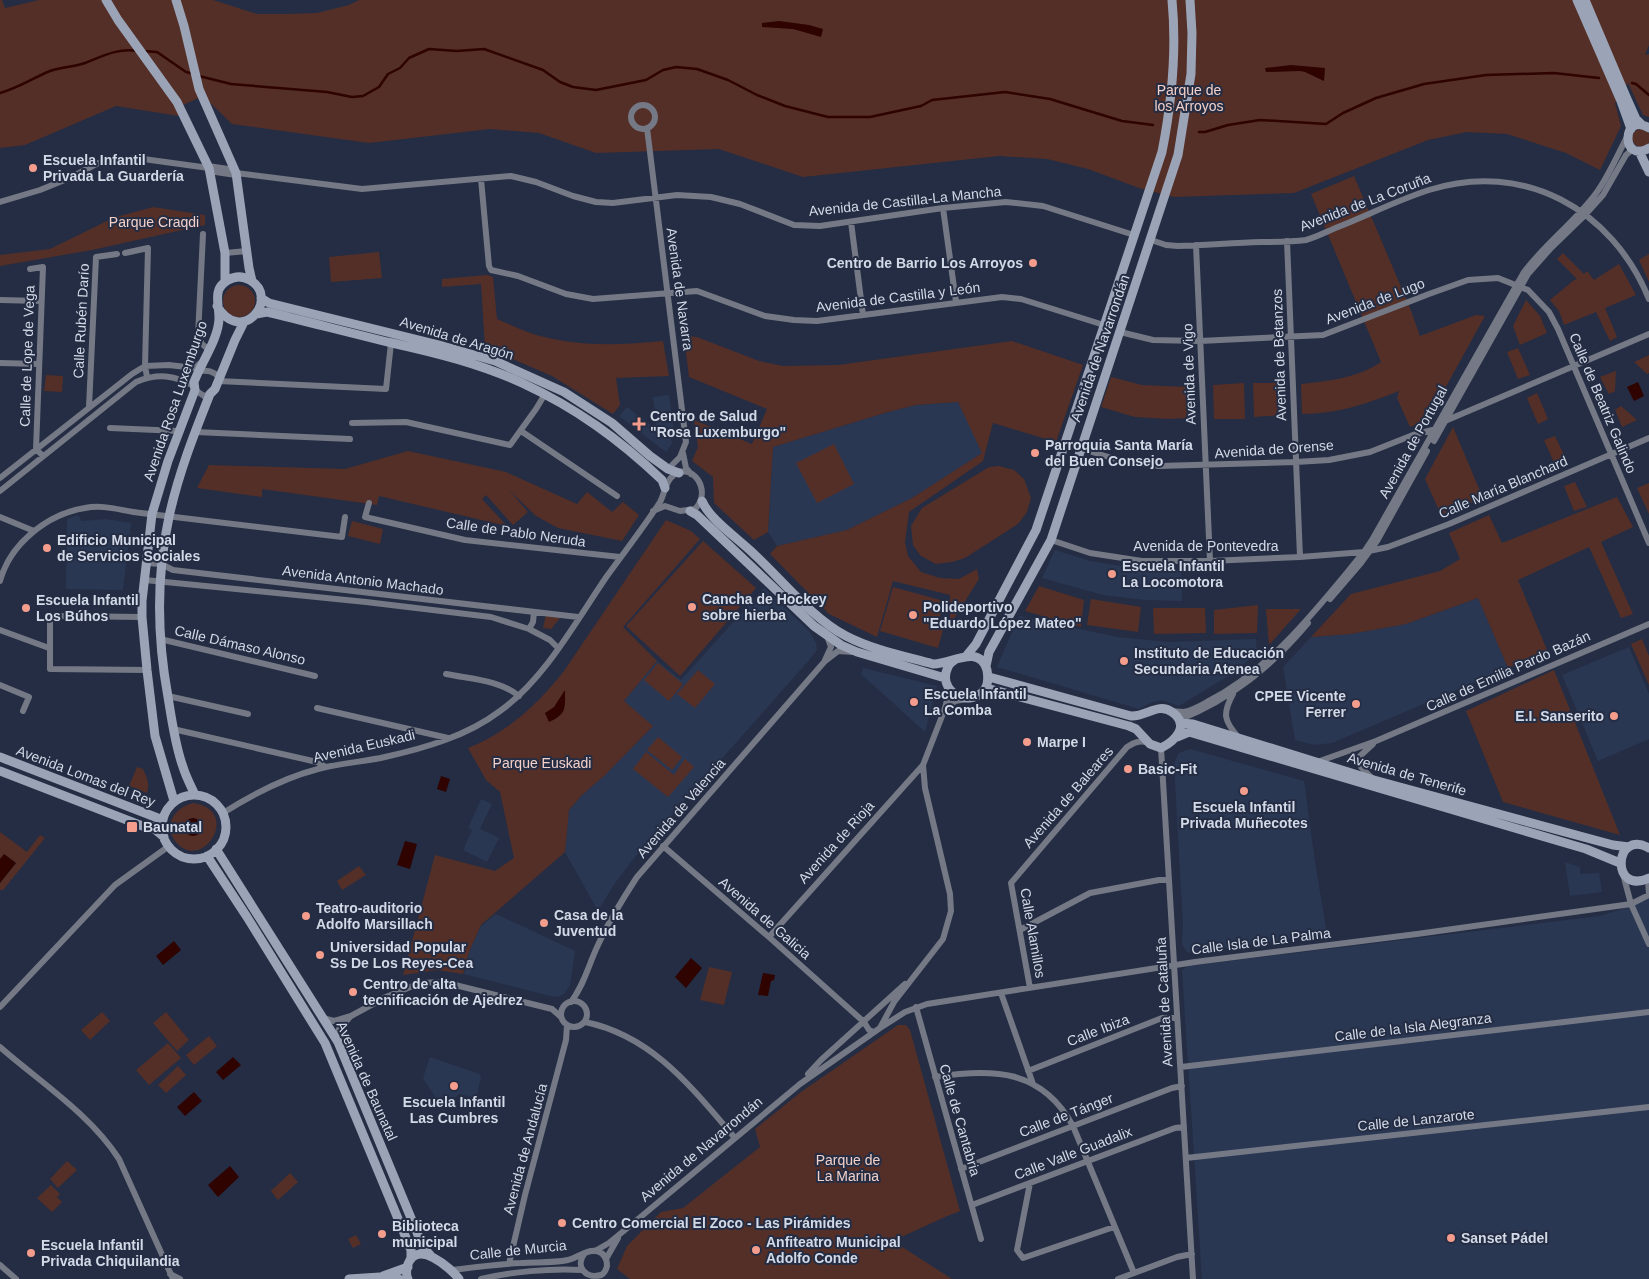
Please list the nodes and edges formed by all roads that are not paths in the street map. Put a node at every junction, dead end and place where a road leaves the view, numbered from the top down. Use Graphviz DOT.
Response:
graph roads {
  1 [pos="106,0"];
  2 [pos="176,0"];
  3 [pos="1172,0"];
  4 [pos="1190,0"];
  5 [pos="1577,0"];
  6 [pos="1585,0"];
  7 [pos="1646,127"];
  8 [pos="646,128"];
  9 [pos="1629,132"];
  10 [pos="1649,148"];
  11 [pos="1636,150"];
  12 [pos="208,169"];
  13 [pos="236,172"];
  14 [pos="1649,172"];
  15 [pos="481,179"];
  16 [pos="656,199"];
  17 [pos="0,202"];
  18 [pos="943,208"];
  19 [pos="1584,212"];
  20 [pos="851,222"];
  21 [pos="203,234"];
  22 [pos="1134,235"];
  23 [pos="1151,240"];
  24 [pos="1287,241"];
  25 [pos="1196,245"];
  26 [pos="246,251"];
  27 [pos="125,253"];
  28 [pos="224,253"];
  29 [pos="117,254"];
  30 [pos="30,269"];
  31 [pos="225,281"];
  32 [pos="252,281"];
  33 [pos="1519,285"];
  34 [pos="667,294"];
  35 [pos="261,298"];
  36 [pos="1649,299"];
  37 [pos="0,300"];
  38 [pos="41,301"];
  39 [pos="956,302"];
  40 [pos="217,306"];
  41 [pos="256,314"];
  42 [pos="863,315"];
  43 [pos="244,322"];
  44 [pos="1105,325"];
  45 [pos="1120,331"];
  46 [pos="1649,334"];
  47 [pos="1291,337"];
  48 [pos="1200,340"];
  49 [pos="391,343"];
  50 [pos="208,348"];
  51 [pos="204,361"];
  52 [pos="0,363"];
  53 [pos="39,364"];
  54 [pos="145,366"];
  55 [pos="1573,366"];
  56 [pos="199,371"];
  57 [pos="147,378"];
  58 [pos="219,379"];
  59 [pos="194,388"];
  60 [pos="210,394"];
  61 [pos="545,394"];
  62 [pos="89,407"];
  63 [pos="1445,421"];
  64 [pos="352,423"];
  65 [pos="110,428"];
  66 [pos="1435,429"];
  67 [pos="179,431"];
  68 [pos="521,431"];
  69 [pos="196,432"];
  70 [pos="1649,438"];
  71 [pos="350,440"];
  72 [pos="1067,440"];
  73 [pos="36,449"];
  74 [pos="1064,449"];
  75 [pos="1081,449"];
  76 [pos="683,452"];
  77 [pos="1611,455"];
  78 [pos="43,456"];
  79 [pos="1296,462"];
  80 [pos="1206,466"];
  81 [pos="668,469"];
  82 [pos="679,472"];
  83 [pos="691,474"];
  84 [pos="0,478"];
  85 [pos="665,490"];
  86 [pos="0,491"];
  87 [pos="617,496"];
  88 [pos="702,501"];
  89 [pos="369,503"];
  90 [pos="674,509"];
  91 [pos="653,511"];
  92 [pos="690,511"];
  93 [pos="152,514"];
  94 [pos="0,516"];
  95 [pos="169,516"];
  96 [pos="345,518"];
  97 [pos="34,531"];
  98 [pos="1035,534"];
  99 [pos="1050,540"];
  100 [pos="1649,543"];
  101 [pos="1367,552"];
  102 [pos="620,557"];
  103 [pos="1300,557"];
  104 [pos="1210,561"];
  105 [pos="147,563"];
  106 [pos="161,564"];
  107 [pos="185,571"];
  108 [pos="1,573"];
  109 [pos="145,580"];
  110 [pos="0,581"];
  111 [pos="160,581"];
  112 [pos="186,584"];
  113 [pos="534,612"];
  114 [pos="60,616"];
  115 [pos="50,617"];
  116 [pos="142,617"];
  117 [pos="578,617"];
  118 [pos="1649,624"];
  119 [pos="529,629"];
  120 [pos="0,630"];
  121 [pos="827,636"];
  122 [pos="160,639"];
  123 [pos="49,648"];
  124 [pos="558,648"];
  125 [pos="857,652"];
  126 [pos="966,656"];
  127 [pos="956,659"];
  128 [pos="825,661"];
  129 [pos="986,666"];
  130 [pos="147,670"];
  131 [pos="446,674"];
  132 [pos="315,676"];
  133 [pos="989,677"];
  134 [pos="945,678"];
  135 [pos="0,686"];
  136 [pos="948,688"];
  137 [pos="1234,692"];
  138 [pos="168,696"];
  139 [pos="518,696"];
  140 [pos="978,696"];
  141 [pos="967,699"];
  142 [pos="317,708"];
  143 [pos="23,711"];
  144 [pos="944,711"];
  145 [pos="1171,711"];
  146 [pos="248,714"];
  147 [pos="1146,714"];
  148 [pos="1179,721"];
  149 [pos="173,729"];
  150 [pos="1141,734"];
  151 [pos="1178,737"];
  152 [pos="450,738"];
  153 [pos="1240,739"];
  154 [pos="1376,741"];
  155 [pos="1150,744"];
  156 [pos="1161,748"];
  157 [pos="0,757"];
  158 [pos="1317,762"];
  159 [pos="923,765"];
  160 [pos="326,767"];
  161 [pos="0,771"];
  162 [pos="1374,780"];
  163 [pos="196,795"];
  164 [pos="174,801"];
  165 [pos="223,813"];
  166 [pos="163,820"];
  167 [pos="164,837"];
  168 [pos="169,846"];
  169 [pos="663,846"];
  170 [pos="1629,847"];
  171 [pos="1649,848"];
  172 [pos="216,849"];
  173 [pos="206,856"];
  174 [pos="1621,868"];
  175 [pos="1649,879"];
  176 [pos="1169,880"];
  177 [pos="1011,883"];
  178 [pos="1649,895"];
  179 [pos="1631,904"];
  180 [pos="1020,930"];
  181 [pos="769,937"];
  182 [pos="1649,944"];
  183 [pos="924,965"];
  184 [pos="1174,965"];
  185 [pos="581,988"];
  186 [pos="1030,988"];
  187 [pos="1001,993"];
  188 [pos="571,1002"];
  189 [pos="583,1005"];
  190 [pos="564,1006"];
  191 [pos="0,1007"];
  192 [pos="916,1007"];
  193 [pos="552,1009"];
  194 [pos="850,1010"];
  195 [pos="1649,1012"];
  196 [pos="587,1013"];
  197 [pos="873,1014"];
  198 [pos="351,1016"];
  199 [pos="561,1017"];
  200 [pos="323,1018"];
  201 [pos="1178,1018"];
  202 [pos="585,1022"];
  203 [pos="864,1022"];
  204 [pos="567,1025"];
  205 [pos="602,1025"];
  206 [pos="881,1025"];
  207 [pos="577,1027"];
  208 [pos="874,1032"];
  209 [pos="566,1040"];
  210 [pos="338,1042"];
  211 [pos="0,1047"];
  212 [pos="1180,1067"];
  213 [pos="1028,1071"];
  214 [pos="935,1077"];
  215 [pos="800,1084"];
  216 [pos="1033,1084"];
  217 [pos="1182,1086"];
  218 [pos="1649,1107"];
  219 [pos="1073,1126"];
  220 [pos="1184,1127"];
  221 [pos="735,1138"];
  222 [pos="1186,1158"];
  223 [pos="1087,1161"];
  224 [pos="961,1169"];
  225 [pos="1030,1183"];
  226 [pos="972,1204"];
  227 [pos="1114,1226"];
  228 [pos="620,1235"];
  229 [pos="981,1239"];
  230 [pos="595,1250"];
  231 [pos="585,1253"];
  232 [pos="1192,1254"];
  233 [pos="431,1256"];
  234 [pos="606,1259"];
  235 [pos="409,1263"];
  236 [pos="509,1264"];
  237 [pos="0,1265"];
  238 [pos="452,1270"];
  239 [pos="581,1270"];
  240 [pos="1134,1273"];
  241 [pos="171,1277"];
  242 [pos="380,1277"];
  243 [pos="601,1277"];
  244 [pos="589,1278"];
  245 [pos="16,1279"];
  246 [pos="180,1279"];
  247 [pos="349,1279"];
  248 [pos="399,1279"];
  249 [pos="408,1279"];
  250 [pos="459,1279"];
  251 [pos="481,1279"];
  252 [pos="1118,1279"];
  253 [pos="1193,1279"];
  1 -- 12 [label="main road"];
  2 -- 13 [label="main road"];
  3 -- 22 [label="main road, Avenida de Navarrondán"];
  4 -- 23 [label="main road, Avenida de Navarrondán"];
  5 -- 9 [label="main road"];
  6 -- 7 [label="main road"];
  7 -- 9 [label="main road"];
  8 -- 16 [label="street, Avenida de Navarra"];
  9 -- 11 [label="main road"];
  9 -- 19 [label="street, Avenida de Portugal"];
  10 -- 11 [label="main road"];
  11 -- 14 [label="main road"];
  11 -- 19 [label="street, Avenida de Portugal"];
  12 -- 13 [label="street, Avenida de Castilla-La Mancha"];
  12 -- 17 [label="street, Avenida de Castilla-La Mancha"];
  12 -- 28 [label="main road"];
  13 -- 15 [label="street, Avenida de Castilla-La Mancha"];
  13 -- 26 [label="main road"];
  15 -- 16 [label="street, Avenida de Castilla-La Mancha"];
  15 -- 34 [label="street, Avenida de Castilla y León"];
  16 -- 20 [label="street, Avenida de Castilla-La Mancha"];
  16 -- 34 [label="street, Avenida de Navarra"];
  18 -- 20 [label="street, Avenida de Castilla-La Mancha"];
  18 -- 22 [label="street, Avenida de Castilla-La Mancha"];
  18 -- 39 [label="street"];
  19 -- 24 [label="street, Avenida de La Coruña"];
  19 -- 33 [label="street, Avenida de Portugal"];
  19 -- 36 [label="street, Avenida de La Coruña"];
  20 -- 42 [label="street"];
  21 -- 50 [label="street"];
  22 -- 23 [label="main road"];
  22 -- 44 [label="main road, Avenida de Navarrondán"];
  23 -- 25 [label="street, Avenida de La Coruña"];
  23 -- 45 [label="main road, Avenida de Navarrondán"];
  24 -- 25 [label="street, Avenida de La Coruña"];
  24 -- 47 [label="street, Avenida de Betanzos"];
  25 -- 48 [label="street, Avenida de Vigo"];
  26 -- 28 [label="street"];
  26 -- 32 [label="main road"];
  27 -- 54 [label="street"];
  28 -- 31 [label="main road"];
  29 -- 62 [label="street, Calle Rubén Darío"];
  30 -- 38 [label="street, Calle de Lope de Vega"];
  31 -- 32 [label="main road"];
  31 -- 40 [label="main road, Avenida Rosa Luxemburgo"];
  32 -- 35 [label="main road"];
  33 -- 47 [label="street, Avenida de Lugo"];
  33 -- 55 [label="street, Calle de Beatriz Galindo"];
  33 -- 63 [label="street, Avenida de Portugal"];
  33 -- 66 [label="street, Avenida de Portugal"];
  34 -- 42 [label="street, Avenida de Castilla y León"];
  34 -- 76 [label="street, Avenida de Navarra"];
  35 -- 41 [label="main road"];
  35 -- 81 [label="main road, Avenida de Aragón"];
  37 -- 38 [label="street"];
  38 -- 53 [label="street, Calle de Lope de Vega"];
  39 -- 42 [label="street, Avenida de Castilla y León"];
  39 -- 44 [label="street, Avenida de Castilla y León"];
  40 -- 43 [label="main road, Avenida Rosa Luxemburgo"];
  40 -- 50 [label="main road, Avenida Rosa Luxemburgo"];
  41 -- 43 [label="main road"];
  41 -- 49 [label="main road, Avenida de Aragón"];
  43 -- 58 [label="main road"];
  44 -- 45 [label="main road"];
  44 -- 72 [label="main road, Avenida de Navarrondán"];
  45 -- 48 [label="street, Avenida de Lugo"];
  45 -- 75 [label="main road, Avenida de Navarrondán"];
  46 -- 55 [label="street"];
  47 -- 48 [label="street, Avenida de Lugo"];
  47 -- 79 [label="street, Avenida de Betanzos"];
  48 -- 80 [label="street, Avenida de Vigo"];
  49 -- 58 [label="street"];
  49 -- 61 [label="main road, Avenida de Aragón"];
  50 -- 51 [label="main road, Avenida Rosa Luxemburgo"];
  51 -- 54 [label="street"];
  51 -- 56 [label="main road, Avenida Rosa Luxemburgo"];
  52 -- 53 [label="street"];
  53 -- 73 [label="street, Calle de Lope de Vega"];
  54 -- 57 [label="street"];
  54 -- 62 [label="street"];
  55 -- 63 [label="street"];
  55 -- 77 [label="street, Calle de Beatriz Galindo"];
  56 -- 58 [label="street"];
  56 -- 59 [label="main road, Avenida Rosa Luxemburgo"];
  57 -- 59 [label="street"];
  57 -- 78 [label="street"];
  58 -- 60 [label="main road"];
  59 -- 60 [label="street"];
  59 -- 67 [label="main road, Avenida Rosa Luxemburgo"];
  60 -- 69 [label="main road"];
  61 -- 68 [label="street"];
  61 -- 85 [label="main road, Avenida de Aragón"];
  62 -- 73 [label="street"];
  63 -- 66 [label="street"];
  63 -- 101 [label="street, Avenida de Portugal"];
  64 -- 68 [label="street"];
  65 -- 67 [label="street"];
  66 -- 79 [label="street, Avenida de Orense"];
  66 -- 101 [label="street, Avenida de Portugal"];
  67 -- 93 [label="main road, Avenida Rosa Luxemburgo"];
  68 -- 87 [label="street"];
  69 -- 71 [label="street"];
  69 -- 95 [label="main road"];
  70 -- 77 [label="street, Calle María Blanchard"];
  72 -- 74 [label="main road, Avenida de Navarrondán"];
  72 -- 75 [label="main road"];
  73 -- 78 [label="street"];
  73 -- 84 [label="street"];
  74 -- 75 [label="main road"];
  74 -- 98 [label="main road, Avenida de Navarrondán"];
  75 -- 80 [label="street, Avenida de Orense"];
  75 -- 99 [label="main road, Avenida de Navarrondán"];
  76 -- 81 [label="street"];
  76 -- 83 [label="street"];
  77 -- 100 [label="street, Calle de Beatriz Galindo"];
  77 -- 101 [label="street, Calle María Blanchard"];
  78 -- 86 [label="street"];
  79 -- 80 [label="street, Avenida de Orense"];
  79 -- 103 [label="street, Avenida de Betanzos"];
  80 -- 104 [label="street, Avenida de Vigo"];
  81 -- 82 [label="main road, Avenida de Aragón"];
  82 -- 83 [label="street"];
  82 -- 85 [label="street"];
  83 -- 88 [label="street"];
  85 -- 90 [label="street"];
  85 -- 91 [label="street, Avenida Euskadi"];
  88 -- 92 [label="street"];
  88 -- 127 [label="main road"];
  89 -- 102 [label="street, Calle de Pablo Neruda"];
  90 -- 91 [label="street"];
  90 -- 92 [label="street"];
  91 -- 102 [label="street, Avenida Euskadi"];
  92 -- 121 [label="main road"];
  93 -- 95 [label="street"];
  93 -- 97 [label="street"];
  93 -- 105 [label="main road, Avenida Rosa Luxemburgo"];
  94 -- 97 [label="street"];
  95 -- 96 [label="street"];
  95 -- 106 [label="main road"];
  97 -- 108 [label="street"];
  98 -- 99 [label="main road"];
  98 -- 126 [label="main road, Avenida de Navarrondán"];
  99 -- 104 [label="street, Avenida de Pontevedra"];
  99 -- 129 [label="main road, Avenida de Navarrondán"];
  101 -- 103 [label="street, Avenida de Pontevedra"];
  101 -- 137 [label="street, Avenida de Portugal"];
  101 -- 145 [label="street, Avenida de Portugal"];
  102 -- 117 [label="street, Avenida Euskadi"];
  103 -- 104 [label="street, Avenida de Pontevedra"];
  105 -- 106 [label="street, Avenida Antonio Machado"];
  105 -- 109 [label="main road, Avenida Rosa Luxemburgo"];
  106 -- 107 [label="street, Avenida Antonio Machado"];
  106 -- 111 [label="main road"];
  107 -- 112 [label="street"];
  107 -- 113 [label="street, Avenida Antonio Machado"];
  108 -- 110 [label="street"];
  109 -- 111 [label="street, Avenida Antonio Machado"];
  109 -- 116 [label="main road, Avenida Rosa Luxemburgo"];
  111 -- 112 [label="street, Avenida Antonio Machado"];
  111 -- 122 [label="main road"];
  112 -- 119 [label="street, Avenida Antonio Machado"];
  113 -- 117 [label="street, Avenida Antonio Machado"];
  113 -- 119 [label="street"];
  114 -- 116 [label="street"];
  115 -- 123 [label="street"];
  116 -- 130 [label="main road, Avenida Rosa Luxemburgo"];
  117 -- 124 [label="street, Avenida Euskadi"];
  118 -- 154 [label="street, Calle de Emilia Pardo Bazán"];
  119 -- 124 [label="street, Avenida Antonio Machado"];
  120 -- 123 [label="street"];
  121 -- 125 [label="main road"];
  121 -- 128 [label="street"];
  122 -- 132 [label="street, Calle Dámaso Alonso"];
  122 -- 138 [label="main road"];
  123 -- 130 [label="street"];
  124 -- 139 [label="street, Avenida Euskadi"];
  125 -- 128 [label="street"];
  125 -- 134 [label="main road"];
  126 -- 127 [label="main road"];
  126 -- 129 [label="main road"];
  127 -- 134 [label="main road"];
  128 -- 169 [label="street, Avenida de Valencia"];
  129 -- 133 [label="main road"];
  130 -- 164 [label="main road, Avenida Rosa Luxemburgo"];
  131 -- 139 [label="street"];
  133 -- 140 [label="main road"];
  133 -- 147 [label="main road"];
  134 -- 136 [label="main road"];
  135 -- 143 [label="street"];
  136 -- 141 [label="main road"];
  136 -- 144 [label="street, Avenida de Navarrondán"];
  137 -- 148 [label="street, Avenida de Portugal"];
  137 -- 153 [label="street"];
  138 -- 146 [label="street"];
  138 -- 149 [label="main road"];
  139 -- 152 [label="street, Avenida Euskadi"];
  140 -- 141 [label="main road"];
  140 -- 150 [label="main road"];
  141 -- 144 [label="street"];
  142 -- 152 [label="street"];
  144 -- 159 [label="street, Avenida de Navarrondán"];
  145 -- 147 [label="main road"];
  145 -- 148 [label="main road"];
  147 -- 150 [label="main road"];
  148 -- 151 [label="main road"];
  148 -- 153 [label="main road, Avenida de Tenerife"];
  149 -- 160 [label="street"];
  149 -- 163 [label="main road"];
  150 -- 155 [label="main road"];
  151 -- 156 [label="main road"];
  151 -- 174 [label="main road, Avenida de Tenerife"];
  152 -- 160 [label="street, Avenida Euskadi"];
  153 -- 158 [label="main road, Avenida de Tenerife"];
  154 -- 158 [label="street, Calle de Emilia Pardo Bazán"];
  154 -- 162 [label="street, Calle de Emilia Pardo Bazán"];
  155 -- 156 [label="main road"];
  155 -- 177 [label="street, Avenida de Baleares"];
  156 -- 176 [label="street, Avenida de Cataluña"];
  157 -- 166 [label="main road, Avenida Lomas del Rey"];
  158 -- 162 [label="main road, Avenida de Tenerife"];
  159 -- 181 [label="street, Avenida de Rioja"];
  159 -- 183 [label="street, Avenida de Navarrondán"];
  160 -- 165 [label="street, Avenida Euskadi"];
  161 -- 167 [label="main road, Avenida Lomas del Rey"];
  162 -- 170 [label="main road, Avenida de Tenerife"];
  163 -- 164 [label="main road"];
  163 -- 165 [label="main road"];
  164 -- 166 [label="main road"];
  165 -- 172 [label="main road"];
  166 -- 167 [label="main road"];
  167 -- 168 [label="main road"];
  168 -- 173 [label="main road"];
  168 -- 191 [label="street"];
  169 -- 181 [label="street, Avenida de Galicia"];
  169 -- 185 [label="street, Avenida de Valencia"];
  170 -- 171 [label="main road, Avenida de Tenerife"];
  170 -- 174 [label="main road"];
  172 -- 173 [label="main road"];
  172 -- 200 [label="main road, Avenida de Baunatal"];
  173 -- 235 [label="main road, Avenida de Baunatal"];
  174 -- 175 [label="main road, Avenida de Tenerife"];
  174 -- 179 [label="street"];
  175 -- 178 [label="street"];
  176 -- 180 [label="street"];
  176 -- 184 [label="street, Avenida de Cataluña"];
  177 -- 180 [label="street, Calle Alamillos"];
  178 -- 179 [label="street, Calle Isla de La Palma"];
  179 -- 182 [label="street"];
  179 -- 184 [label="street, Calle Isla de La Palma"];
  180 -- 186 [label="street, Calle Alamillos"];
  181 -- 194 [label="street, Avenida de Galicia"];
  183 -- 197 [label="street, Avenida de Navarrondán"];
  183 -- 206 [label="street, Avenida de Navarrondán"];
  184 -- 186 [label="street, Calle Isla de La Palma"];
  184 -- 201 [label="street, Avenida de Cataluña"];
  185 -- 188 [label="street, Avenida de Valencia"];
  185 -- 189 [label="street, Avenida de Valencia"];
  186 -- 187 [label="street, Calle Isla de La Palma"];
  187 -- 192 [label="street, Calle Isla de La Palma"];
  187 -- 213 [label="street"];
  188 -- 189 [label="street"];
  188 -- 190 [label="street"];
  189 -- 196 [label="street"];
  190 -- 193 [label="street"];
  190 -- 199 [label="street"];
  192 -- 206 [label="street, Calle Isla de La Palma"];
  192 -- 214 [label="street, Calle de Cantabria"];
  193 -- 198 [label="street"];
  193 -- 199 [label="street"];
  194 -- 197 [label="street"];
  194 -- 203 [label="street, Avenida de Galicia"];
  195 -- 212 [label="street, Calle de la Isla Alegranza"];
  196 -- 202 [label="street"];
  196 -- 205 [label="street"];
  197 -- 203 [label="street, Avenida de Navarrondán"];
  197 -- 206 [label="street"];
  198 -- 200 [label="street"];
  198 -- 210 [label="street"];
  199 -- 204 [label="street"];
  200 -- 210 [label="main road, Avenida de Baunatal"];
  201 -- 212 [label="street, Avenida de Cataluña"];
  201 -- 213 [label="street, Calle Ibiza"];
  202 -- 205 [label="street"];
  202 -- 207 [label="street"];
  203 -- 208 [label="street"];
  203 -- 215 [label="street, Avenida de Navarrondán"];
  204 -- 207 [label="street"];
  204 -- 209 [label="street, Avenida de Andalucía"];
  205 -- 221 [label="street"];
  206 -- 208 [label="street, Avenida de Navarrondán"];
  207 -- 209 [label="street, Avenida de Andalucía"];
  208 -- 215 [label="street, Avenida de Navarrondán"];
  209 -- 236 [label="street, Avenida de Andalucía"];
  210 -- 233 [label="main road, Avenida de Baunatal"];
  211 -- 241 [label="street"];
  212 -- 217 [label="street, Avenida de Cataluña"];
  213 -- 216 [label="street"];
  214 -- 216 [label="street"];
  214 -- 224 [label="street, Calle de Cantabria"];
  215 -- 221 [label="street, Avenida de Navarrondán"];
  216 -- 219 [label="street"];
  217 -- 219 [label="street, Calle de Tánger"];
  217 -- 220 [label="street, Avenida de Cataluña"];
  218 -- 222 [label="street, Calle de Lanzarote"];
  219 -- 223 [label="street"];
  219 -- 224 [label="street, Calle de Tánger"];
  220 -- 222 [label="street, Avenida de Cataluña"];
  220 -- 223 [label="street, Calle Valle Guadalix"];
  221 -- 228 [label="street, Avenida de Navarrondán"];
  222 -- 232 [label="street, Avenida de Cataluña"];
  223 -- 225 [label="street, Calle Valle Guadalix"];
  223 -- 227 [label="street"];
  224 -- 226 [label="street, Calle de Cantabria"];
  225 -- 226 [label="street, Calle Valle Guadalix"];
  225 -- 227 [label="street"];
  226 -- 229 [label="street, Calle de Cantabria"];
  227 -- 240 [label="street"];
  228 -- 230 [label="street, Avenida de Navarrondán"];
  228 -- 234 [label="street, Avenida de Navarrondán"];
  230 -- 231 [label="street"];
  230 -- 234 [label="street"];
  231 -- 236 [label="street, Calle de Murcia"];
  231 -- 239 [label="street"];
  232 -- 240 [label="street"];
  232 -- 253 [label="street, Avenida de Cataluña"];
  233 -- 235 [label="main road"];
  233 -- 238 [label="main road"];
  234 -- 243 [label="street"];
  235 -- 242 [label="main road"];
  235 -- 249 [label="main road, Avenida de Baunatal"];
  236 -- 238 [label="street, Calle de Murcia"];
  237 -- 245 [label="street"];
  238 -- 250 [label="main road"];
  239 -- 244 [label="street"];
  239 -- 251 [label="street, Calle de Murcia"];
  240 -- 252 [label="street"];
  241 -- 246 [label="street"];
  242 -- 247 [label="main road"];
  242 -- 248 [label="main road"];
  243 -- 244 [label="street"];
}
